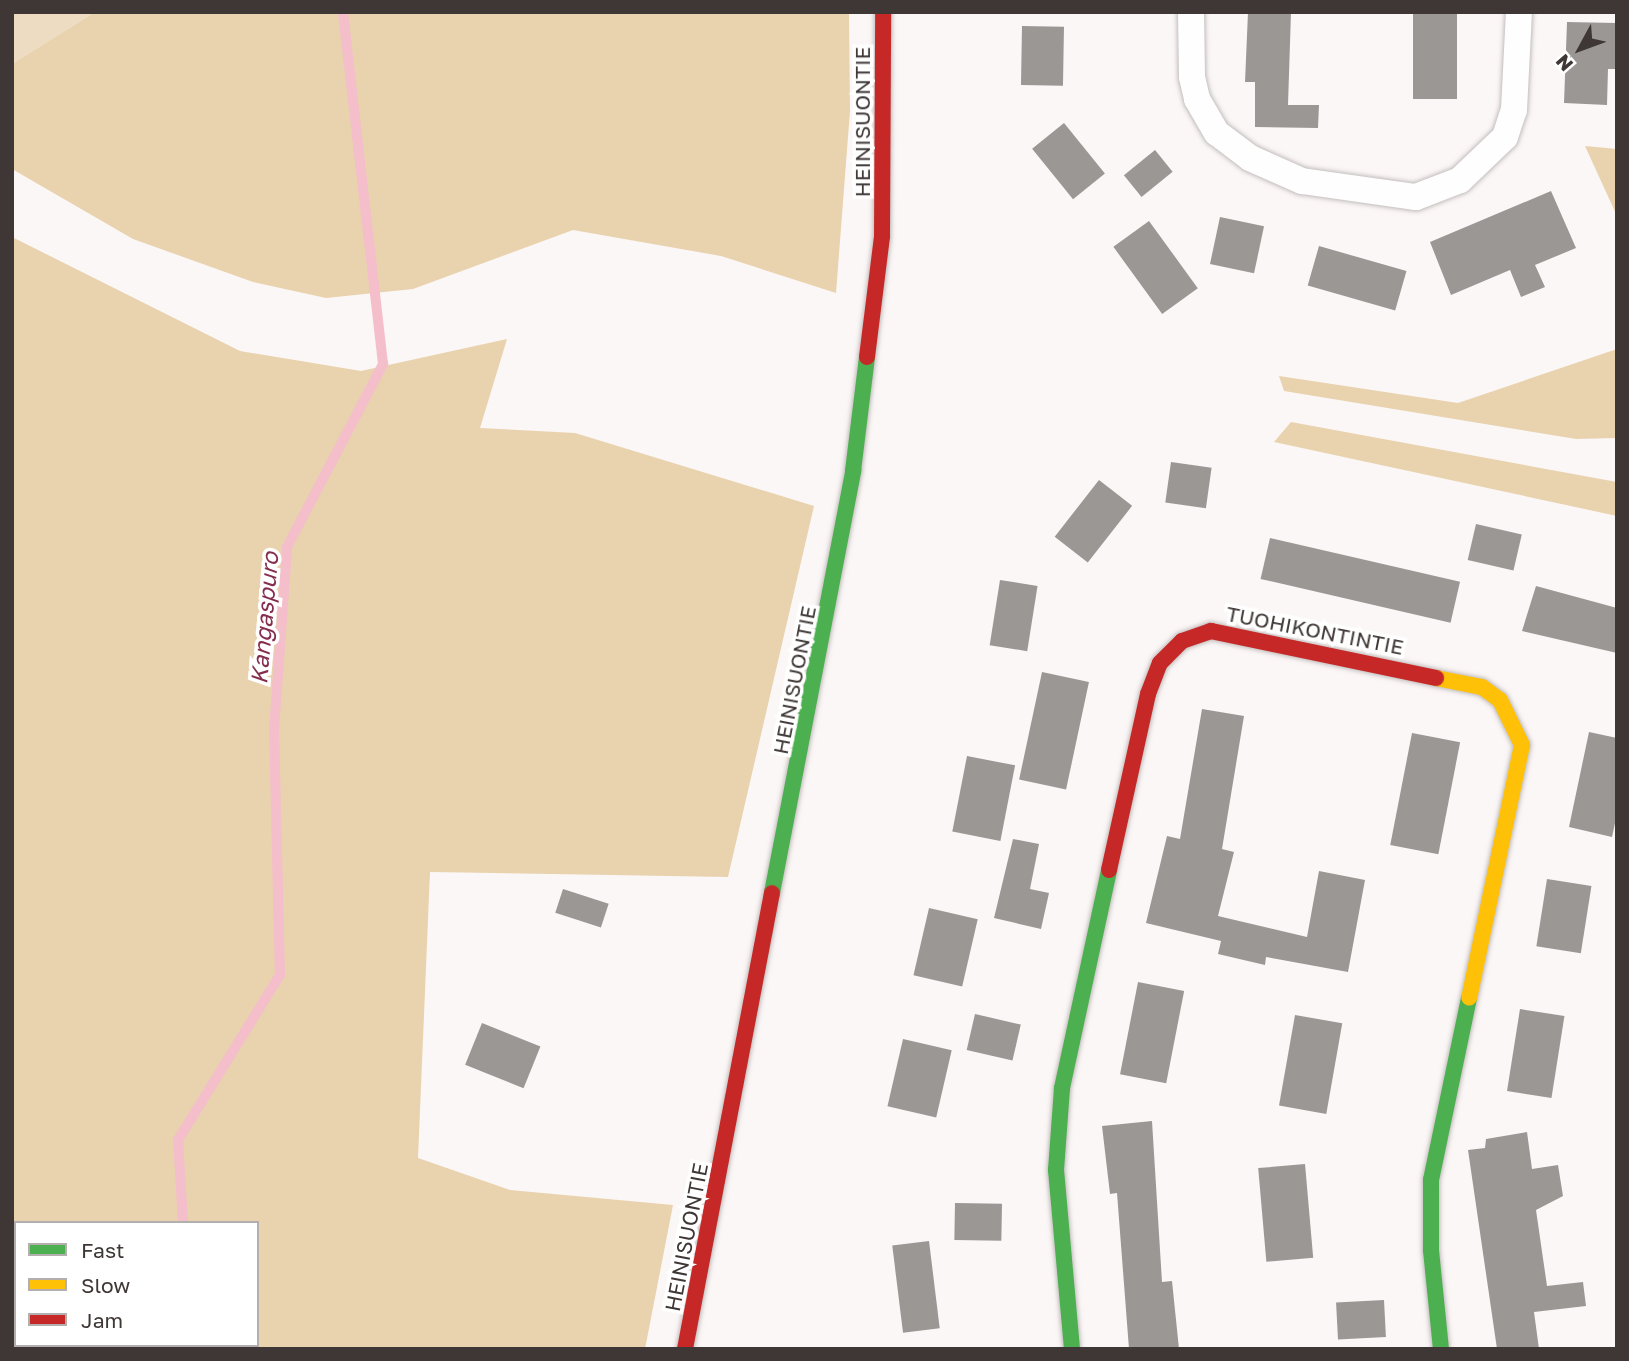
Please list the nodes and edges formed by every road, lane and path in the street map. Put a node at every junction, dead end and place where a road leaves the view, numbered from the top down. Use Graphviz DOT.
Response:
graph roads {
  1 [pos="883,12"];
  2 [pos="1191,12"];
  3 [pos="1519,12"];
  4 [pos="685,1349"];
  5 [pos="1072,1349"];
  6 [pos="1441,1349"];
  1 -- 4 [label="street, HEINISUONTIE"];
  2 -- 3 [label="street"];
  5 -- 6 [label="street, TUOHIKONTINTIE"];
}
